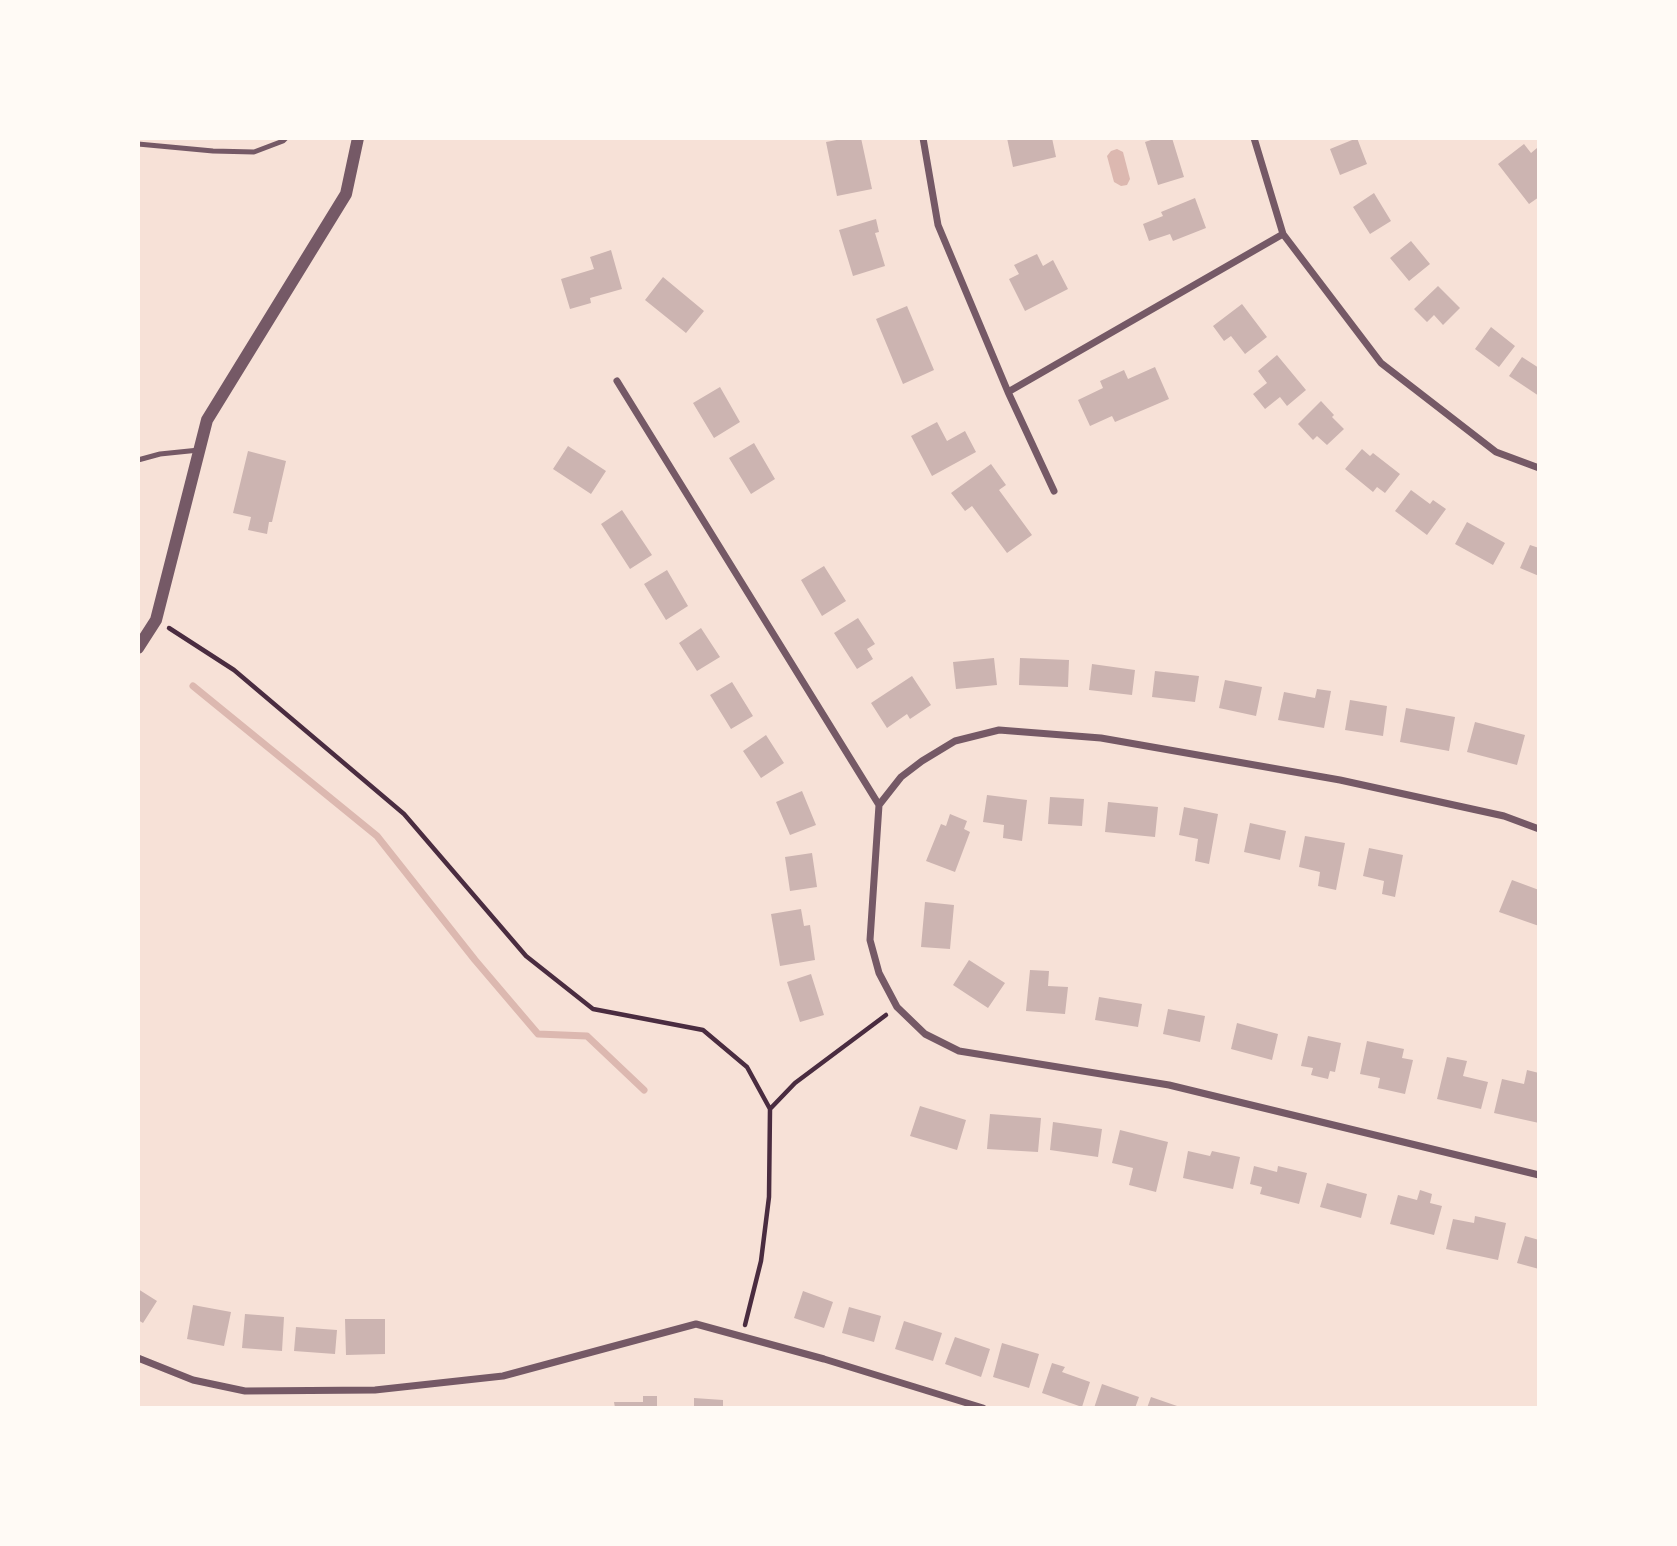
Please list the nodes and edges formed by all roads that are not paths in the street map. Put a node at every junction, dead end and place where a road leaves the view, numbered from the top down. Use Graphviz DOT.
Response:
graph roads {
  1 [pos="286,138"];
  2 [pos="358,138"];
  3 [pos="923,138"];
  4 [pos="1254,138"];
  5 [pos="138,144"];
  6 [pos="1283,234"];
  7 [pos="617,381"];
  8 [pos="1008,392"];
  9 [pos="199,450"];
  10 [pos="138,460"];
  11 [pos="1539,468"];
  12 [pos="1054,491"];
  13 [pos="138,648"];
  14 [pos="879,805"];
  15 [pos="1539,829"];
  16 [pos="1539,1175"];
  17 [pos="138,1359"];
  18 [pos="983,1408"];
  1 -- 5 [label="lane"];
  2 -- 9 [label="street"];
  3 -- 8 [label="street"];
  4 -- 6 [label="street"];
  6 -- 8 [label="street"];
  6 -- 11 [label="street"];
  7 -- 14 [label="street"];
  8 -- 12 [label="street"];
  9 -- 10 [label="lane"];
  9 -- 13 [label="street"];
  14 -- 15 [label="street"];
  14 -- 16 [label="street"];
  17 -- 18 [label="street"];
}
